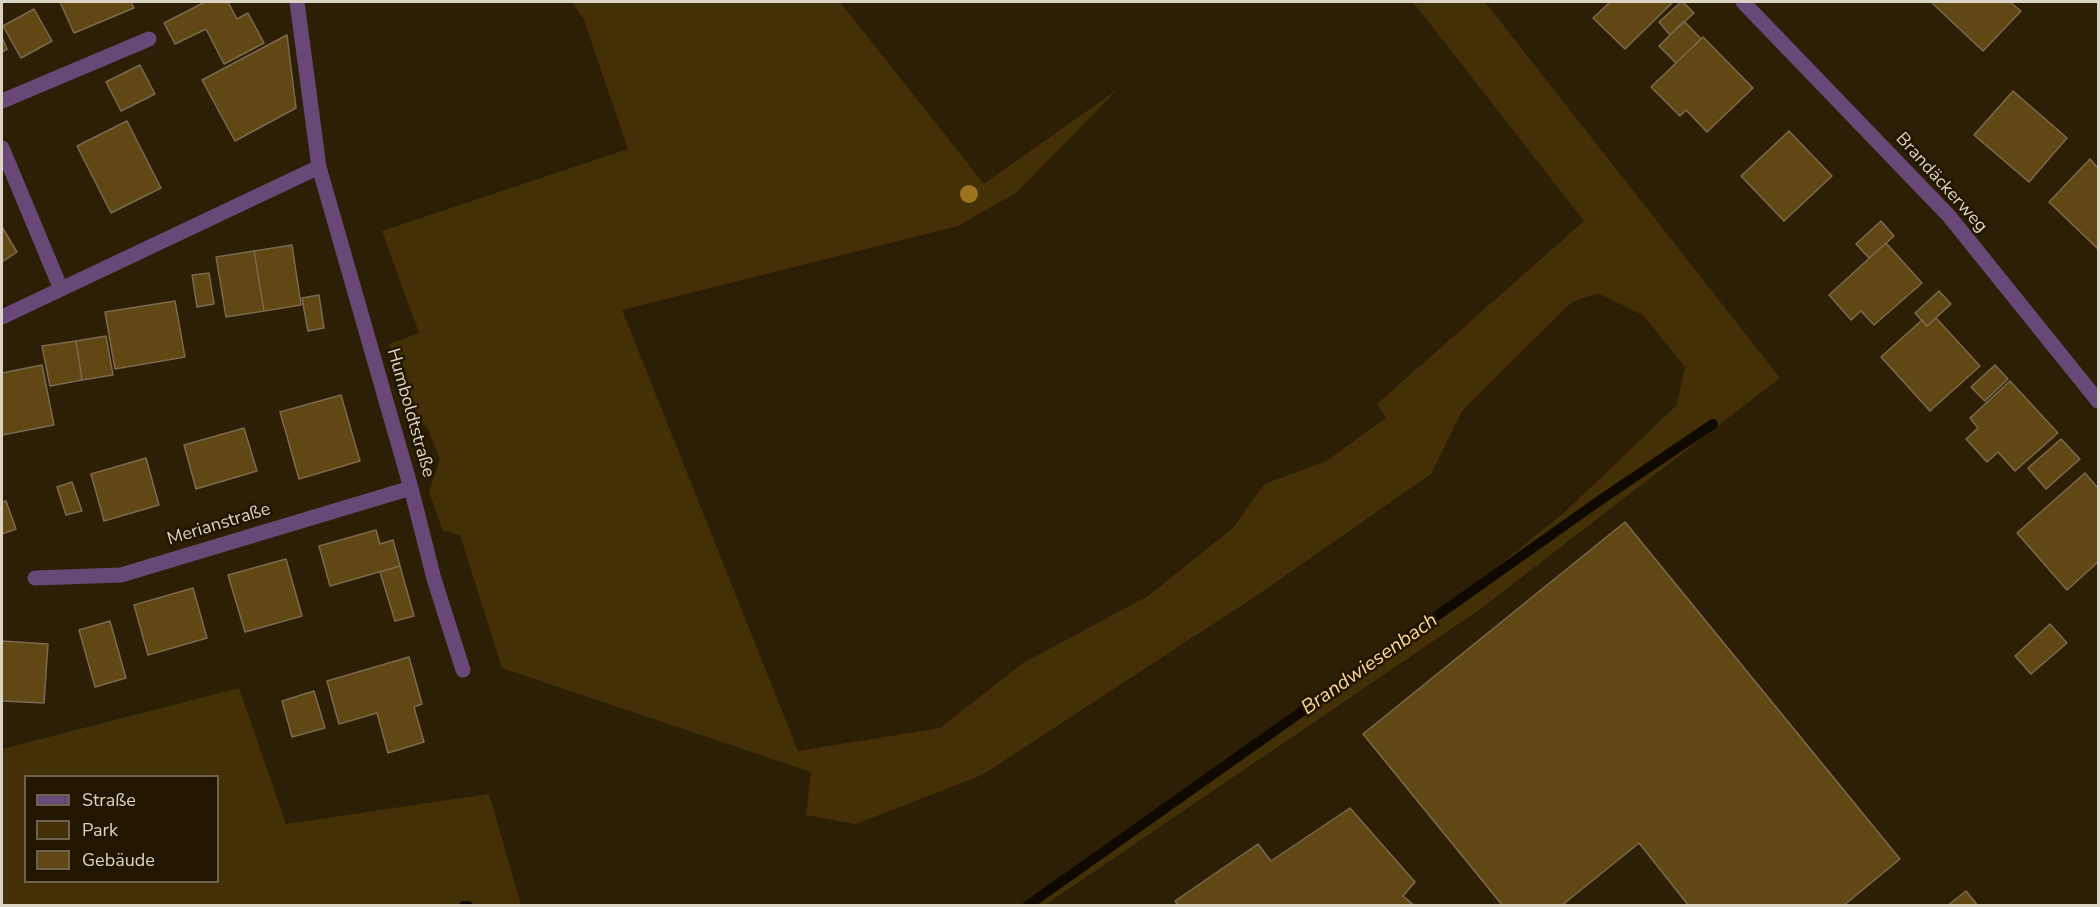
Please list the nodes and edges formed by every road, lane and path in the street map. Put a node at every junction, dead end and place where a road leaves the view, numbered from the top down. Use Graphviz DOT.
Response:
graph roads {
  1 [pos="297,2"];
  2 [pos="1743,2"];
  3 [pos="149,39"];
  4 [pos="2,101"];
  5 [pos="2,148"];
  6 [pos="319,167"];
  7 [pos="61,289"];
  8 [pos="2,317"];
  9 [pos="2098,401"];
  10 [pos="411,488"];
  11 [pos="35,578"];
  12 [pos="463,669"];
  1 -- 6 [label="street, Humboldtstraße"];
  2 -- 9 [label="street, Brandäckerweg"];
  3 -- 4 [label="street"];
  5 -- 7 [label="street"];
  6 -- 7 [label="street"];
  6 -- 10 [label="street, Humboldtstraße"];
  7 -- 8 [label="street"];
  10 -- 11 [label="street, Merianstraße"];
  10 -- 12 [label="street, Humboldtstraße"];
}
